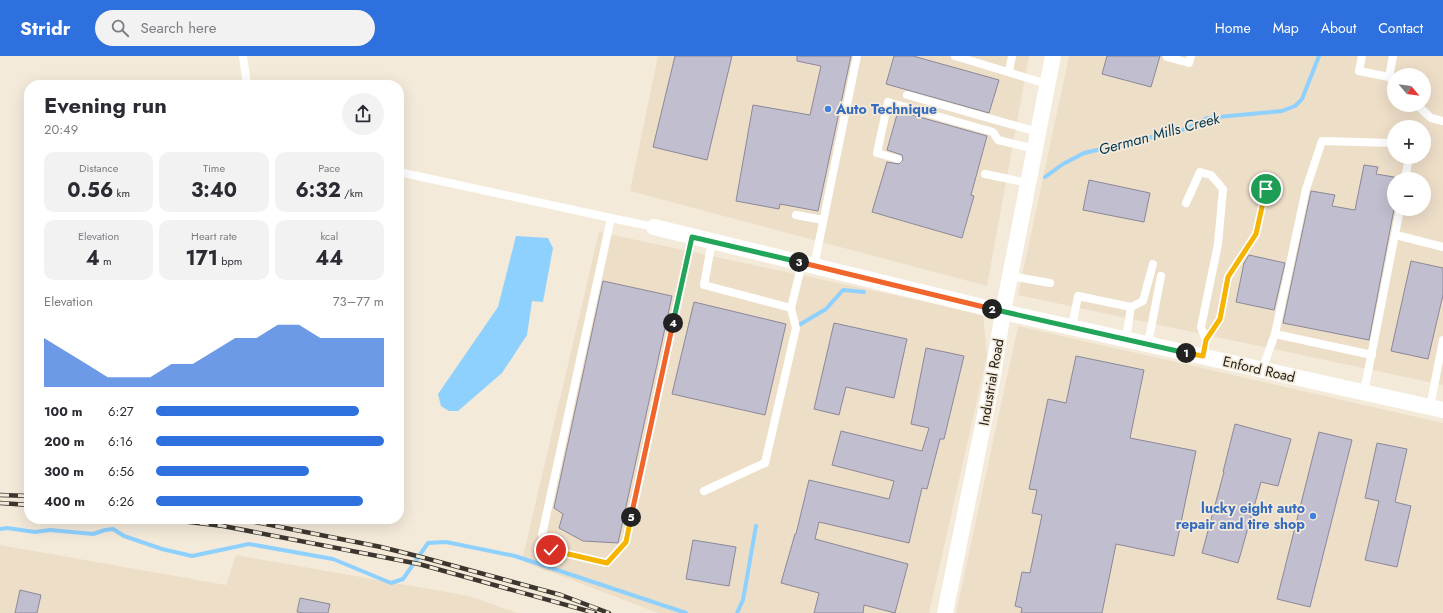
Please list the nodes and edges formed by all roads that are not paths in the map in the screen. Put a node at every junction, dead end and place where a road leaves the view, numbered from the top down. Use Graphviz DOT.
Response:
graph roads {
  1 [pos="243,56"];
  2 [pos="857,56"];
  3 [pos="955,56"];
  4 [pos="1012,56"];
  5 [pos="1053,56"];
  6 [pos="1192,56"];
  7 [pos="1362,56"];
  8 [pos="1393,56"];
  9 [pos="1167,57"];
  10 [pos="1392,68"];
  11 [pos="1009,72"];
  12 [pos="1387,79"];
  13 [pos="246,80"];
  14 [pos="1048,84"];
  15 [pos="907,95"];
  16 [pos="1425,112"];
  17 [pos="1443,121"];
  18 [pos="1038,132"];
  19 [pos="1387,143"];
  20 [pos="1034,149"];
  21 [pos="898,159"];
  22 [pos="404,173"];
  23 [pos="985,174"];
  24 [pos="1028,183"];
  25 [pos="1266,189"];
  26 [pos="1186,203"];
  27 [pos="796,215"];
  28 [pos="1399,216"];
  29 [pos="611,218"];
  30 [pos="823,220"];
  31 [pos="654,228"];
  32 [pos="1396,235"];
  33 [pos="692,237"];
  34 [pos="712,241"];
  35 [pos="1443,247"];
  36 [pos="1152,264"];
  37 [pos="808,265"];
  38 [pos="1010,276"];
  39 [pos="1161,276"];
  40 [pos="1050,283"];
  41 [pos="1131,307"];
  42 [pos="791,308"];
  43 [pos="1003,312"];
  44 [pos="1072,327"];
  45 [pos="1275,334"];
  46 [pos="1126,339"];
  47 [pos="1206,340"];
  48 [pos="1443,340"];
  49 [pos="1148,344"];
  50 [pos="1372,355"];
  51 [pos="1203,356"];
  52 [pos="1262,370"];
  53 [pos="1364,392"];
  54 [pos="1436,408"];
  55 [pos="704,491"];
  56 [pos="945,613"];
  1 -- 13 [label="lane"];
  2 -- 30 [label="lane"];
  3 -- 11 [label="lane"];
  4 -- 11 [label="lane"];
  5 -- 14 [label="street, Industrial Road"];
  6 -- 9 [label="lane"];
  7 -- 12 [label="lane"];
  8 -- 10 [label="lane"];
  11 -- 14 [label="lane"];
  14 -- 18 [label="street, Industrial Road"];
  15 -- 18 [label="lane"];
  16 -- 17 [label="lane"];
  18 -- 20 [label="street, Industrial Road"];
  19 -- 45 [label="lane"];
  20 -- 21 [label="lane"];
  20 -- 24 [label="street, Industrial Road"];
  22 -- 29 [label="lane"];
  23 -- 24 [label="lane"];
  24 -- 38 [label="street, Industrial Road"];
  25 -- 47 [label="lane"];
  26 -- 47 [label="lane"];
  27 -- 30 [label="lane"];
  28 -- 32 [label="lane"];
  29 -- 31 [label="lane"];
  29 -- 33 [label="lane"];
  30 -- 37 [label="lane"];
  31 -- 33 [label="street, Enford Road"];
  32 -- 35 [label="lane"];
  32 -- 50 [label="lane"];
  33 -- 34 [label="street, Enford Road"];
  34 -- 37 [label="street, Enford Road"];
  34 -- 42 [label="lane"];
  36 -- 41 [label="lane"];
  37 -- 42 [label="lane"];
  37 -- 43 [label="street, Enford Road"];
  38 -- 40 [label="lane"];
  38 -- 43 [label="street, Industrial Road"];
  39 -- 49 [label="lane"];
  41 -- 44 [label="lane"];
  41 -- 46 [label="lane"];
  42 -- 55 [label="lane"];
  43 -- 44 [label="street, Enford Road"];
  43 -- 56 [label="street, Industrial Road"];
  44 -- 46 [label="street, Enford Road"];
  45 -- 50 [label="lane"];
  45 -- 52 [label="lane"];
  46 -- 49 [label="street, Enford Road"];
  47 -- 51 [label="lane"];
  48 -- 54 [label="lane"];
  49 -- 51 [label="street, Enford Road"];
  50 -- 53 [label="lane"];
  51 -- 52 [label="street, Enford Road"];
  52 -- 53 [label="street, Enford Road"];
  53 -- 54 [label="street, Enford Road"];
}
